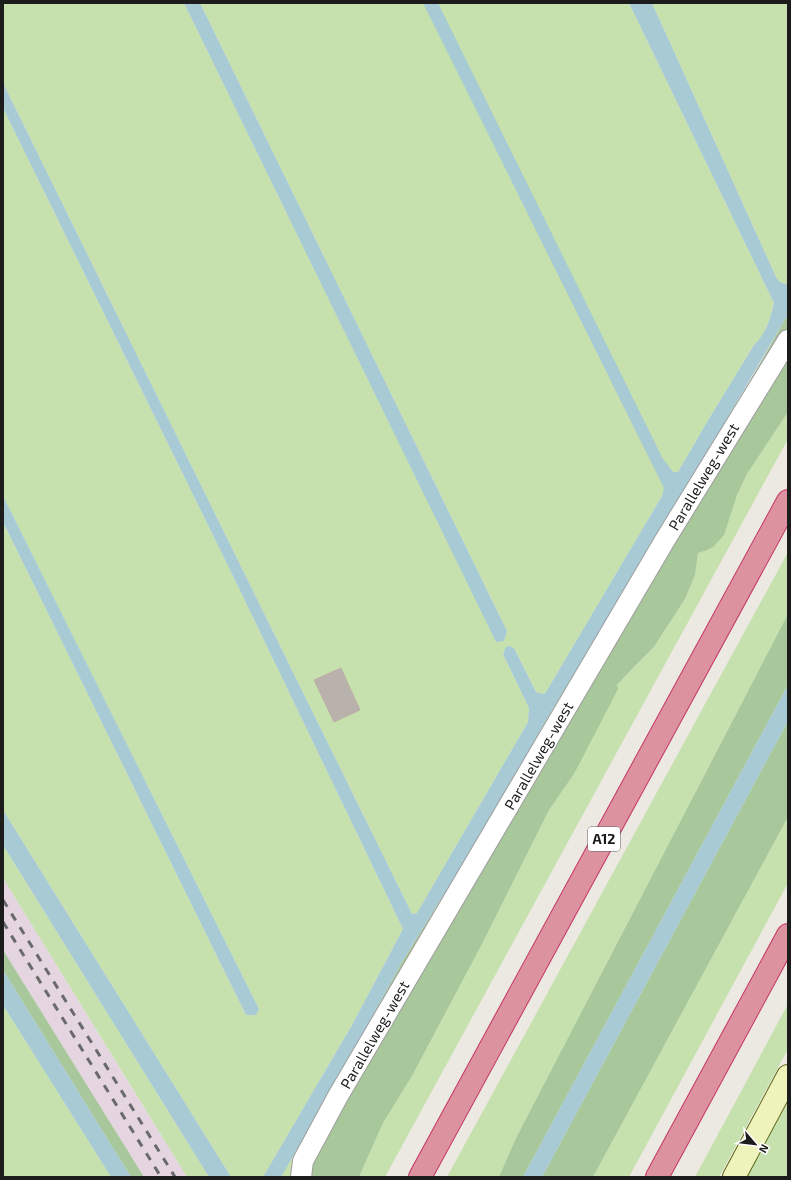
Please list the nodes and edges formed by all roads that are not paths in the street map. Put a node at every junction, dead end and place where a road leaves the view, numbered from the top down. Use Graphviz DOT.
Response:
graph roads {
  1 [pos="788,340"];
  2 [pos="788,501"];
  3 [pos="788,935"];
  4 [pos="788,1076"];
  5 [pos="301,1177"];
  6 [pos="420,1177"];
  7 [pos="657,1177"];
  8 [pos="734,1177"];
  1 -- 5 [label="street, Parallelweg-west"];
  2 -- 6 [label="highway, A12"];
  3 -- 7 [label="highway"];
  4 -- 8 [label="main road"];
}
